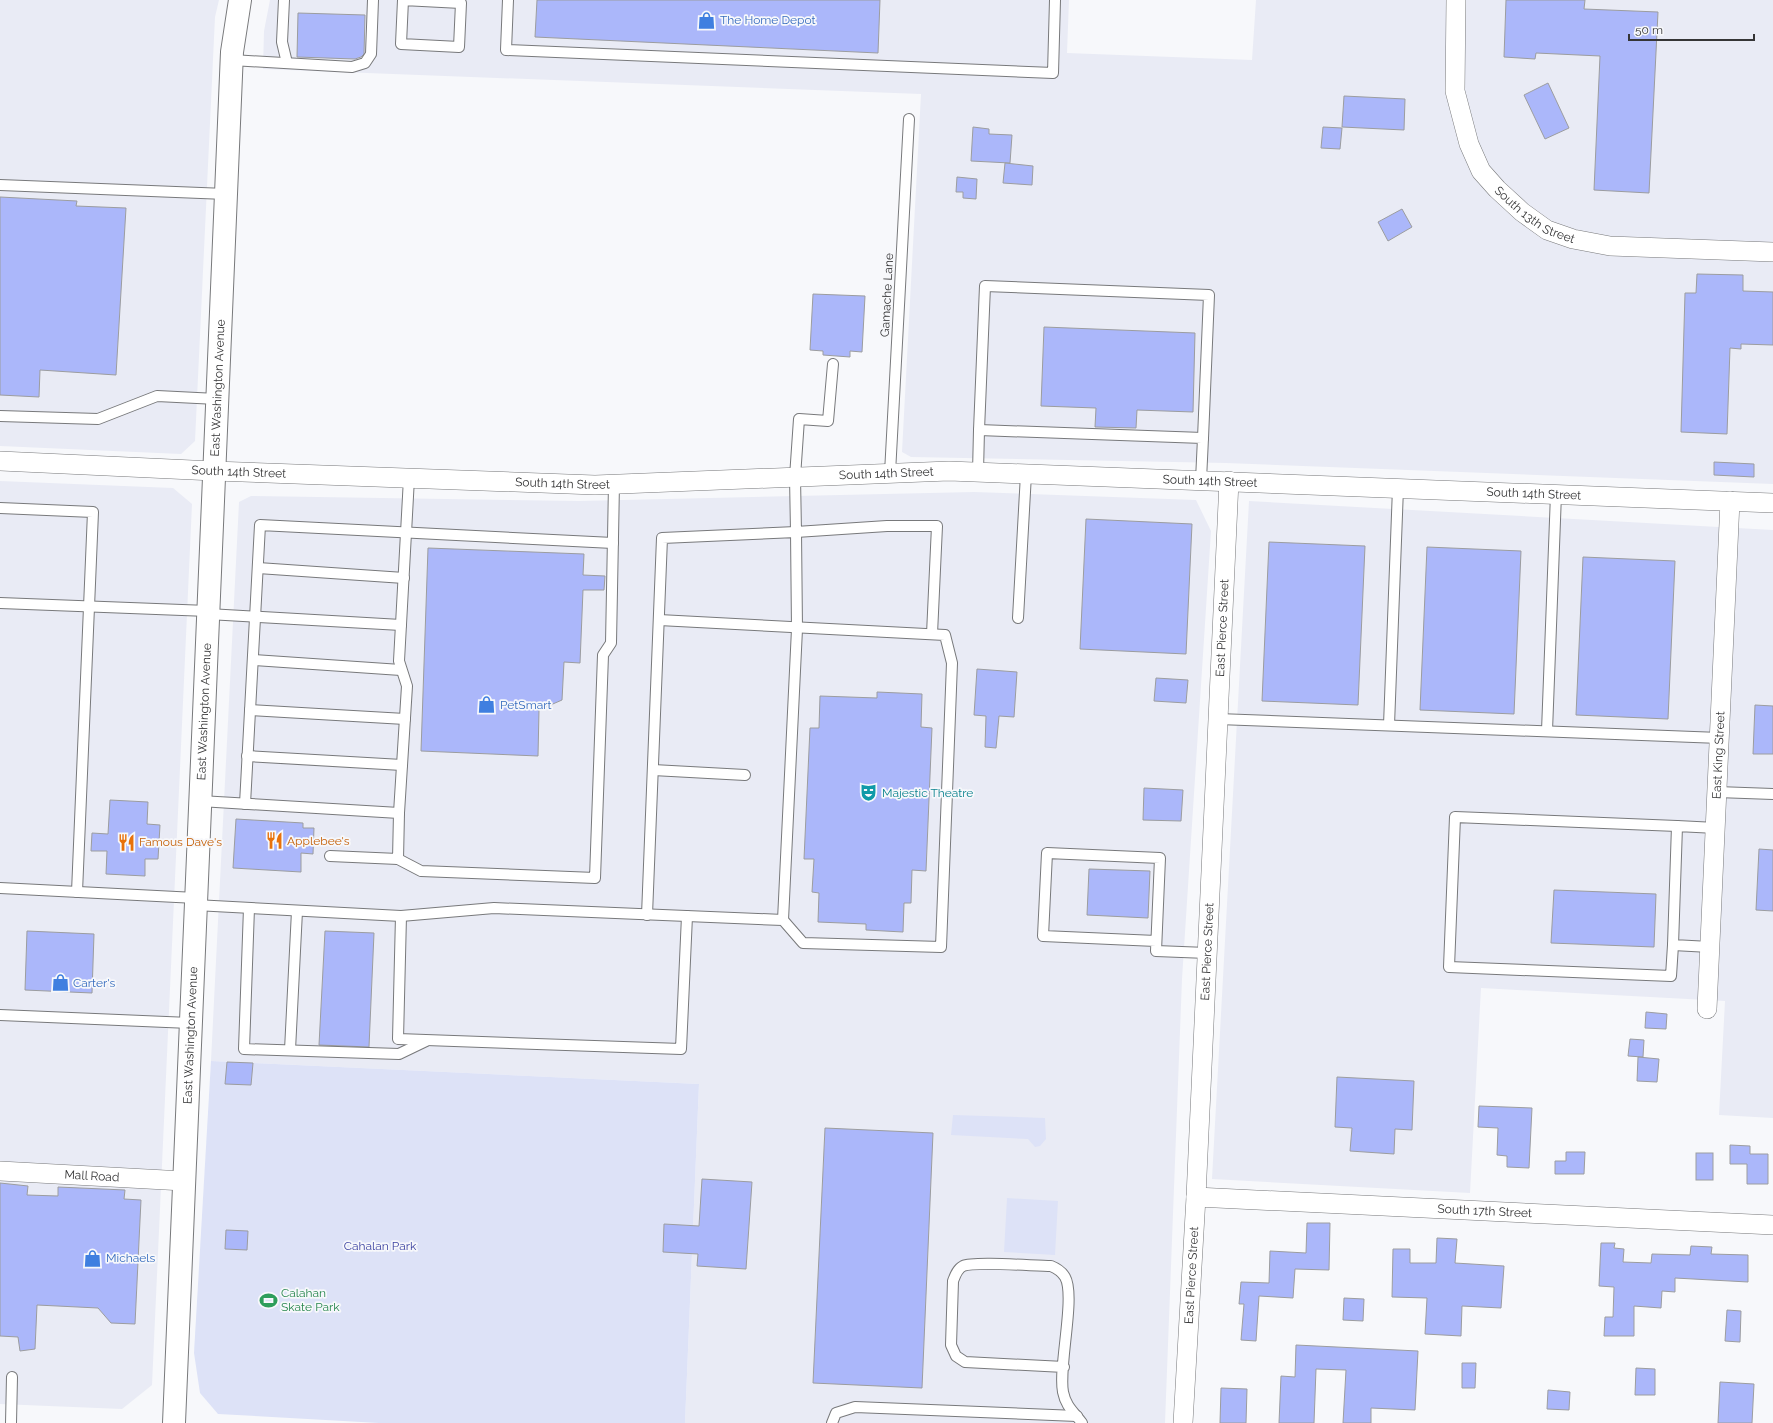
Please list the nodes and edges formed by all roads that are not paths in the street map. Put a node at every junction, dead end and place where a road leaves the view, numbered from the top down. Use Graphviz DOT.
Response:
graph roads {
  1 [pos="240,0"];
  2 [pos="284,0"];
  3 [pos="373,0"];
  4 [pos="403,0"];
  5 [pos="508,0"];
  6 [pos="1055,0"];
  7 [pos="1456,0"];
  8 [pos="232,60"];
  9 [pos="287,63"];
  10 [pos="909,119"];
  11 [pos="0,185"];
  12 [pos="226,194"];
  13 [pos="1773,252"];
  14 [pos="833,364"];
  15 [pos="217,399"];
  16 [pos="0,416"];
  17 [pos="979,430"];
  18 [pos="1203,438"];
  19 [pos="0,461"];
  20 [pos="214,471"];
  21 [pos="978,472"];
  22 [pos="890,473"];
  23 [pos="1026,474"];
  24 [pos="794,477"];
  25 [pos="409,478"];
  26 [pos="1201,480"];
  27 [pos="1229,481"];
  28 [pos="614,484"];
  29 [pos="1398,488"];
  30 [pos="1556,494"];
  31 [pos="1730,501"];
  32 [pos="1773,503"];
  33 [pos="0,508"];
  34 [pos="407,532"];
  35 [pos="796,532"];
  36 [pos="613,543"];
  37 [pos="258,568"];
  38 [pos="404,578"];
  39 [pos="0,603"];
  40 [pos="89,606"];
  41 [pos="208,612"];
  42 [pos="255,617"];
  43 [pos="1018,618"];
  44 [pos="659,620"];
  45 [pos="401,625"];
  46 [pos="797,628"];
  47 [pos="932,634"];
  48 [pos="253,660"];
  49 [pos="401,670"];
  50 [pos="250,710"];
  51 [pos="405,719"];
  52 [pos="1218,719"];
  53 [pos="1389,725"];
  54 [pos="1548,731"];
  55 [pos="1720,738"];
  56 [pos="248,756"];
  57 [pos="402,765"];
  58 [pos="653,770"];
  59 [pos="745,775"];
  60 [pos="1717,792"];
  61 [pos="1773,794"];
  62 [pos="200,801"];
  63 [pos="245,804"];
  64 [pos="399,813"];
  65 [pos="1677,826"];
  66 [pos="1716,828"];
  67 [pos="330,856"];
  68 [pos="398,859"];
  69 [pos="0,888"];
  70 [pos="77,892"];
  71 [pos="196,902"];
  72 [pos="248,908"];
  73 [pos="297,911"];
  74 [pos="647,915"];
  75 [pos="401,916"];
  76 [pos="687,916"];
  77 [pos="784,920"];
  78 [pos="1156,941"];
  79 [pos="1672,945"];
  80 [pos="1710,947"];
  81 [pos="1207,953"];
  82 [pos="1707,1009"];
  83 [pos="0,1015"];
  84 [pos="190,1023"];
  85 [pos="428,1040"];
  86 [pos="290,1050"];
  87 [pos="0,1171"];
  88 [pos="184,1181"];
  89 [pos="1196,1197"];
  90 [pos="1773,1226"];
  91 [pos="1064,1367"];
  92 [pos="12,1377"];
  93 [pos="1079,1420"];
  94 [pos="11,1423"];
  95 [pos="174,1423"];
  96 [pos="832,1423"];
  97 [pos="1183,1423"];
  1 -- 8 [label="street, East Washington Avenue"];
  2 -- 9 [label="lane"];
  3 -- 9 [label="lane"];
  4 -- 4 [label="lane"];
  5 -- 6 [label="lane"];
  7 -- 13 [label="street, South 13th Street"];
  8 -- 9 [label="lane"];
  8 -- 12 [label="street, East Washington Avenue"];
  10 -- 22 [label="lane, Gamache Lane"];
  11 -- 12 [label="lane"];
  12 -- 15 [label="street, East Washington Avenue"];
  14 -- 24 [label="lane"];
  15 -- 16 [label="lane"];
  15 -- 20 [label="street, East Washington Avenue"];
  17 -- 18 [label="lane"];
  17 -- 18 [label="lane"];
  17 -- 21 [label="lane"];
  18 -- 26 [label="lane"];
  19 -- 20 [label="street, South 14th Street"];
  20 -- 25 [label="street, South 14th Street"];
  20 -- 41 [label="street, East Washington Avenue"];
  21 -- 22 [label="street, South 14th Street"];
  21 -- 23 [label="street, South 14th Street"];
  22 -- 24 [label="street, South 14th Street"];
  23 -- 26 [label="street, South 14th Street"];
  23 -- 43 [label="lane"];
  24 -- 28 [label="street, South 14th Street"];
  24 -- 35 [label="lane"];
  25 -- 28 [label="street, South 14th Street"];
  25 -- 34 [label="lane"];
  26 -- 27 [label="street, South 14th Street"];
  27 -- 29 [label="street, South 14th Street"];
  27 -- 52 [label="street, East Pierce Street"];
  28 -- 36 [label="lane"];
  29 -- 30 [label="street, South 14th Street"];
  29 -- 53 [label="lane"];
  30 -- 31 [label="street, South 14th Street"];
  30 -- 54 [label="lane"];
  31 -- 32 [label="street, South 14th Street"];
  31 -- 55 [label="street, East King Street"];
  33 -- 40 [label="lane"];
  34 -- 36 [label="lane"];
  34 -- 37 [label="lane"];
  34 -- 38 [label="lane"];
  35 -- 44 [label="lane"];
  35 -- 46 [label="lane"];
  35 -- 47 [label="lane"];
  36 -- 68 [label="lane"];
  37 -- 38 [label="lane"];
  37 -- 42 [label="lane"];
  38 -- 45 [label="lane"];
  39 -- 40 [label="lane"];
  40 -- 41 [label="lane"];
  40 -- 70 [label="lane"];
  41 -- 42 [label="lane"];
  41 -- 62 [label="street, East Washington Avenue"];
  42 -- 45 [label="lane"];
  42 -- 48 [label="lane"];
  44 -- 46 [label="lane"];
  44 -- 58 [label="lane"];
  45 -- 49 [label="lane"];
  46 -- 47 [label="lane"];
  46 -- 77 [label="lane"];
  47 -- 77 [label="lane"];
  48 -- 49 [label="lane"];
  48 -- 50 [label="lane"];
  49 -- 51 [label="lane"];
  50 -- 51 [label="lane"];
  50 -- 56 [label="lane"];
  51 -- 57 [label="lane"];
  52 -- 53 [label="lane"];
  52 -- 81 [label="street, East Pierce Street"];
  53 -- 54 [label="lane"];
  54 -- 55 [label="lane"];
  55 -- 60 [label="street, East King Street"];
  56 -- 57 [label="lane"];
  56 -- 63 [label="lane"];
  57 -- 64 [label="lane"];
  58 -- 59 [label="lane"];
  58 -- 74 [label="lane"];
  60 -- 61 [label="lane"];
  60 -- 66 [label="street, East King Street"];
  62 -- 63 [label="lane"];
  62 -- 71 [label="street, East Washington Avenue"];
  63 -- 64 [label="lane"];
  64 -- 68 [label="lane"];
  65 -- 66 [label="lane"];
  65 -- 79 [label="lane"];
  65 -- 79 [label="lane"];
  66 -- 80 [label="street, East King Street"];
  67 -- 68 [label="lane"];
  69 -- 70 [label="lane"];
  70 -- 71 [label="lane"];
  71 -- 72 [label="lane"];
  71 -- 84 [label="street, East Washington Avenue"];
  72 -- 73 [label="lane"];
  72 -- 86 [label="lane"];
  73 -- 75 [label="lane"];
  73 -- 86 [label="lane"];
  74 -- 75 [label="lane"];
  74 -- 76 [label="lane"];
  75 -- 85 [label="lane"];
  76 -- 77 [label="lane"];
  76 -- 85 [label="lane"];
  78 -- 78 [label="lane"];
  78 -- 81 [label="lane"];
  79 -- 80 [label="lane"];
  80 -- 82 [label="street, East King Street"];
  81 -- 89 [label="street, East Pierce Street"];
  83 -- 84 [label="lane"];
  84 -- 88 [label="street, East Washington Avenue"];
  85 -- 86 [label="lane"];
  87 -- 88 [label="street, Mall Road"];
  88 -- 95 [label="street, East Washington Avenue"];
  89 -- 90 [label="street, South 17th Street"];
  89 -- 97 [label="street, East Pierce Street"];
  91 -- 91 [label="lane"];
  91 -- 93 [label="lane"];
  92 -- 94 [label="lane"];
  93 -- 96 [label="lane"];
}
